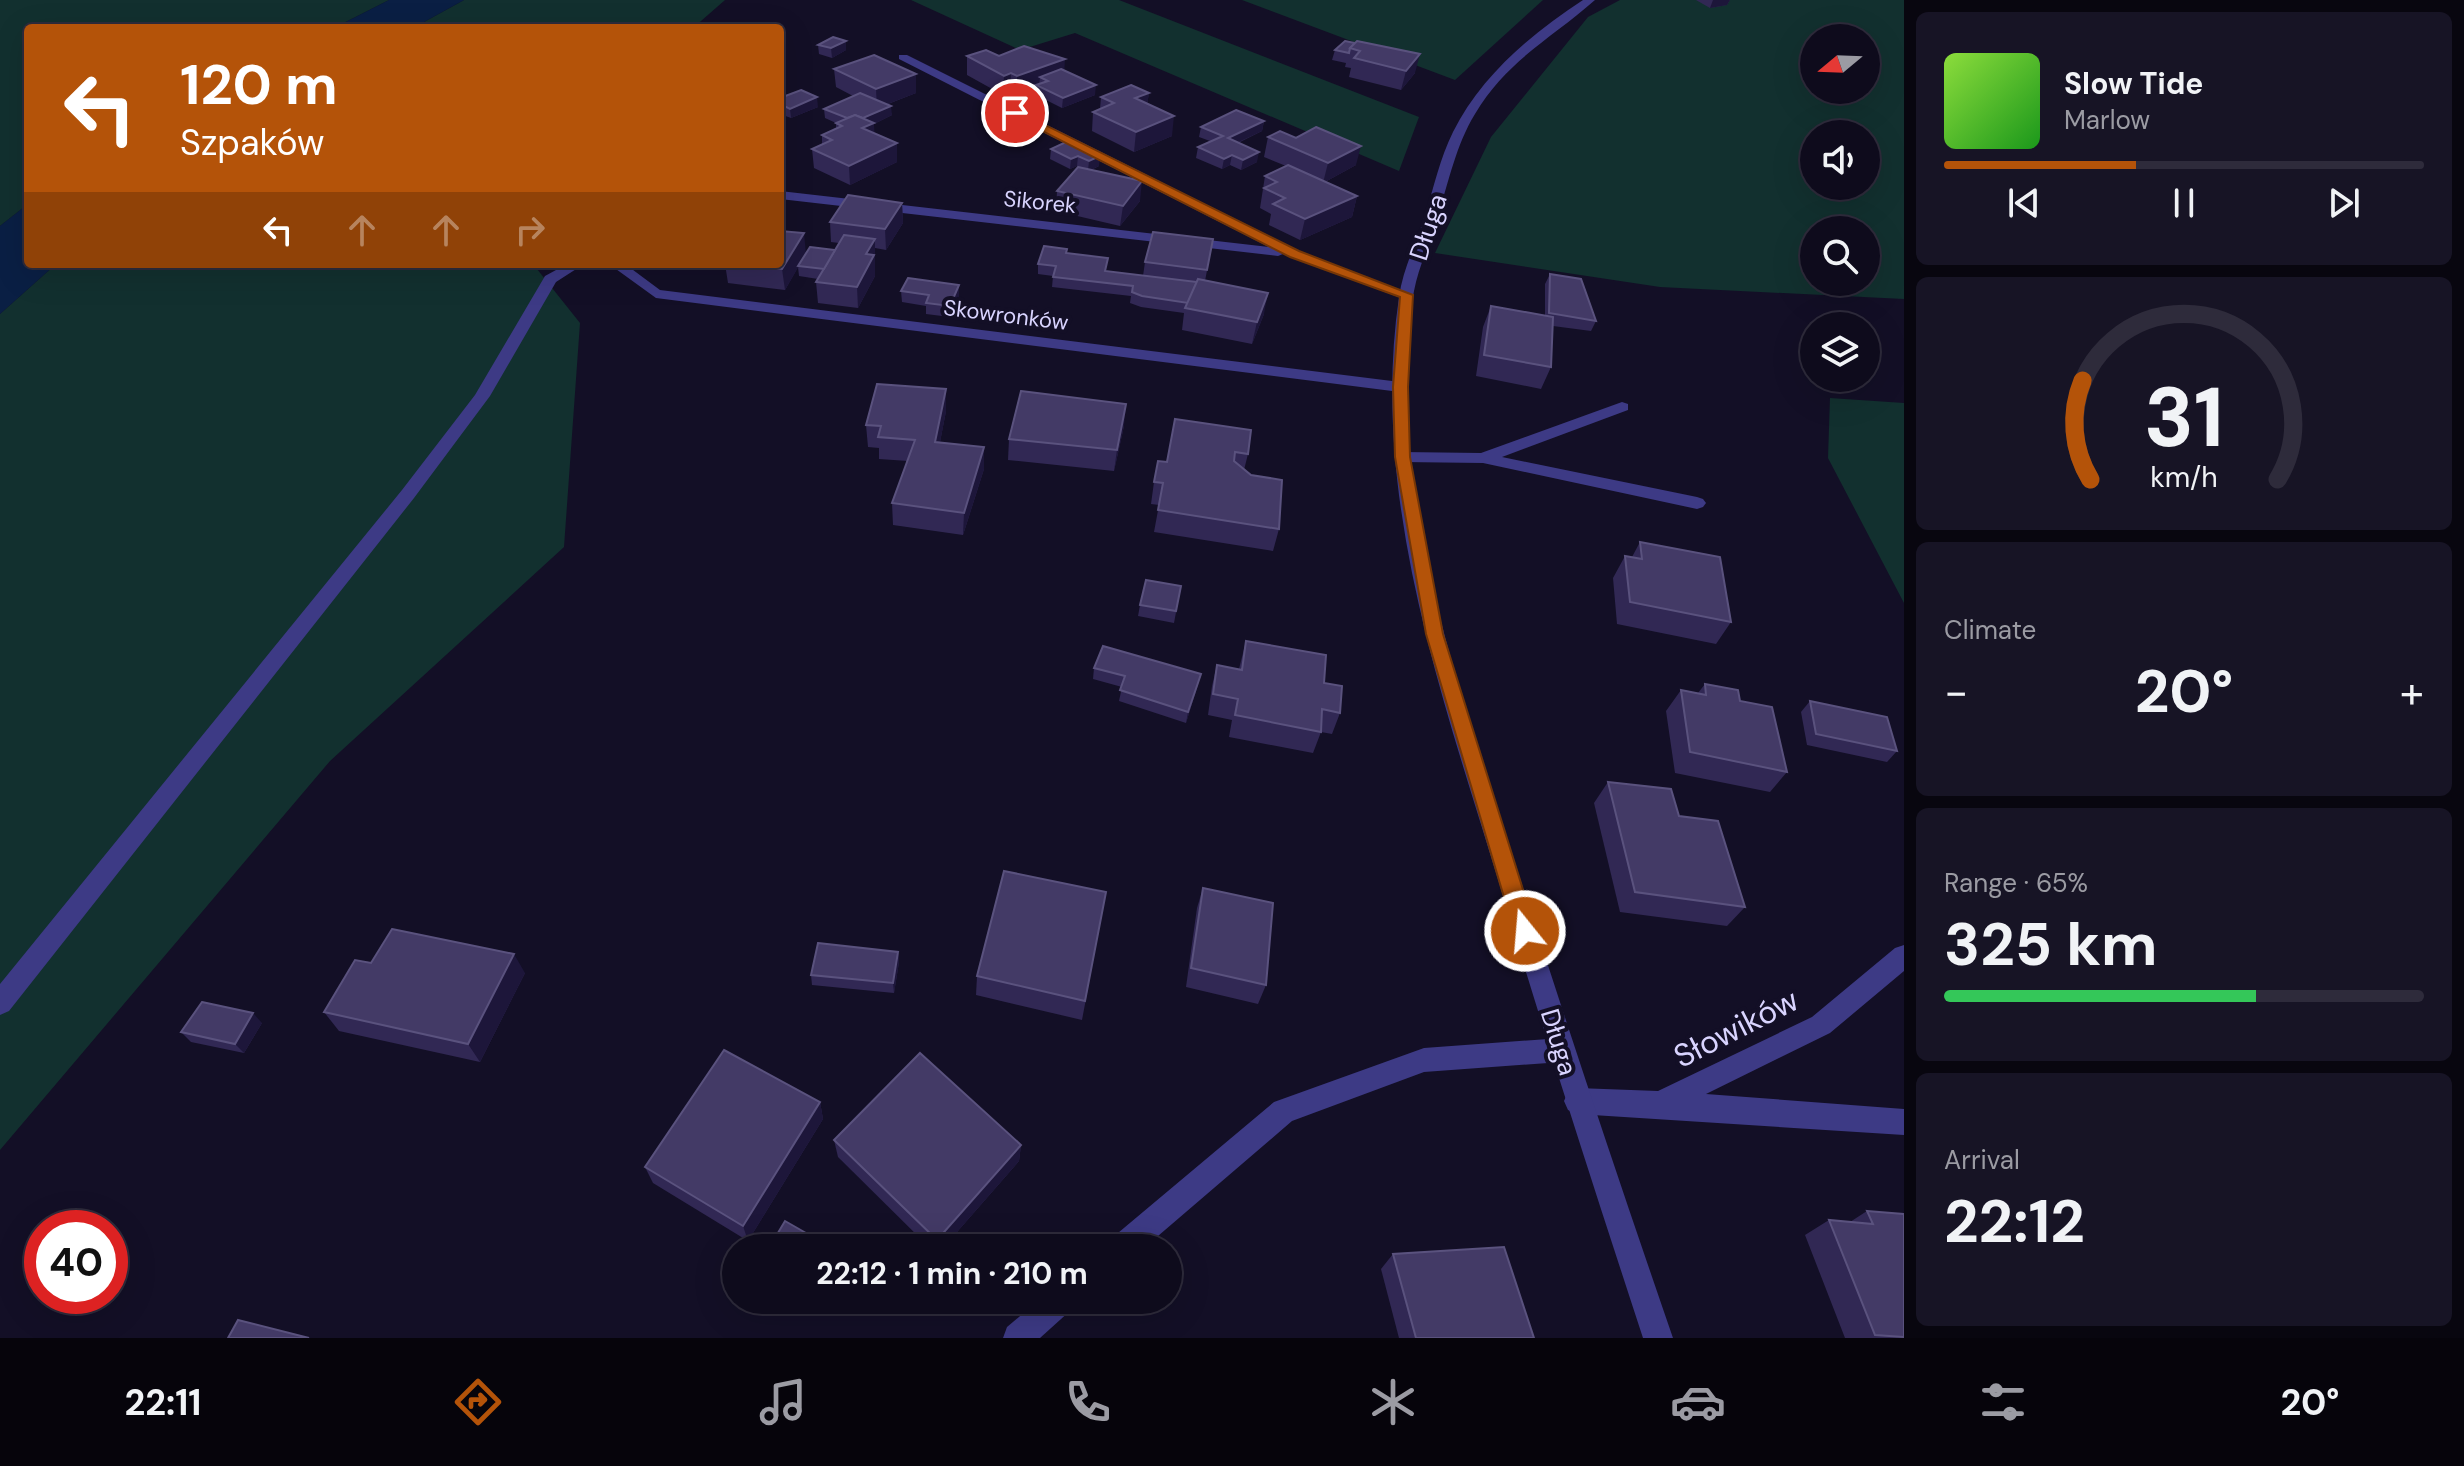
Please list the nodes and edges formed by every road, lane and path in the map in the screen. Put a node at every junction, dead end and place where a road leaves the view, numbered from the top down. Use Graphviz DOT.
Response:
graph roads {
  1 [pos="1590,0"];
  2 [pos="903,57"];
  3 [pos="784,195"];
  4 [pos="1294,254"];
  5 [pos="570,268"];
  6 [pos="621,268"];
  7 [pos="1406,295"];
  8 [pos="1400,387"];
  9 [pos="1622,407"];
  10 [pos="1402,457"];
  11 [pos="1483,458"];
  12 [pos="1697,503"];
  13 [pos="1902,962"];
  14 [pos="0,1003"];
  15 [pos="1562,1050"];
  16 [pos="1577,1101"];
  17 [pos="1659,1104"];
  18 [pos="1904,1122"];
  19 [pos="1138,1234"];
  20 [pos="1045,1314"];
  21 [pos="1018,1338"];
  22 [pos="1658,1338"];
  1 -- 7 [label="street, Długa"];
  2 -- 4 [label="street"];
  3 -- 4 [label="street, Sikorek"];
  4 -- 7 [label="street"];
  5 -- 14 [label="street"];
  6 -- 8 [label="street, Skowronków"];
  7 -- 8 [label="street, Długa"];
  8 -- 10 [label="street, Długa"];
  9 -- 11 [label="street"];
  10 -- 11 [label="street"];
  10 -- 15 [label="street, Długa"];
  11 -- 12 [label="street"];
  13 -- 17 [label="street, Słowików"];
  15 -- 16 [label="street, Długa"];
  15 -- 19 [label="street"];
  16 -- 17 [label="street, Słowików"];
  16 -- 22 [label="street, Długa"];
  17 -- 18 [label="street"];
  20 -- 21 [label="street"];
}
